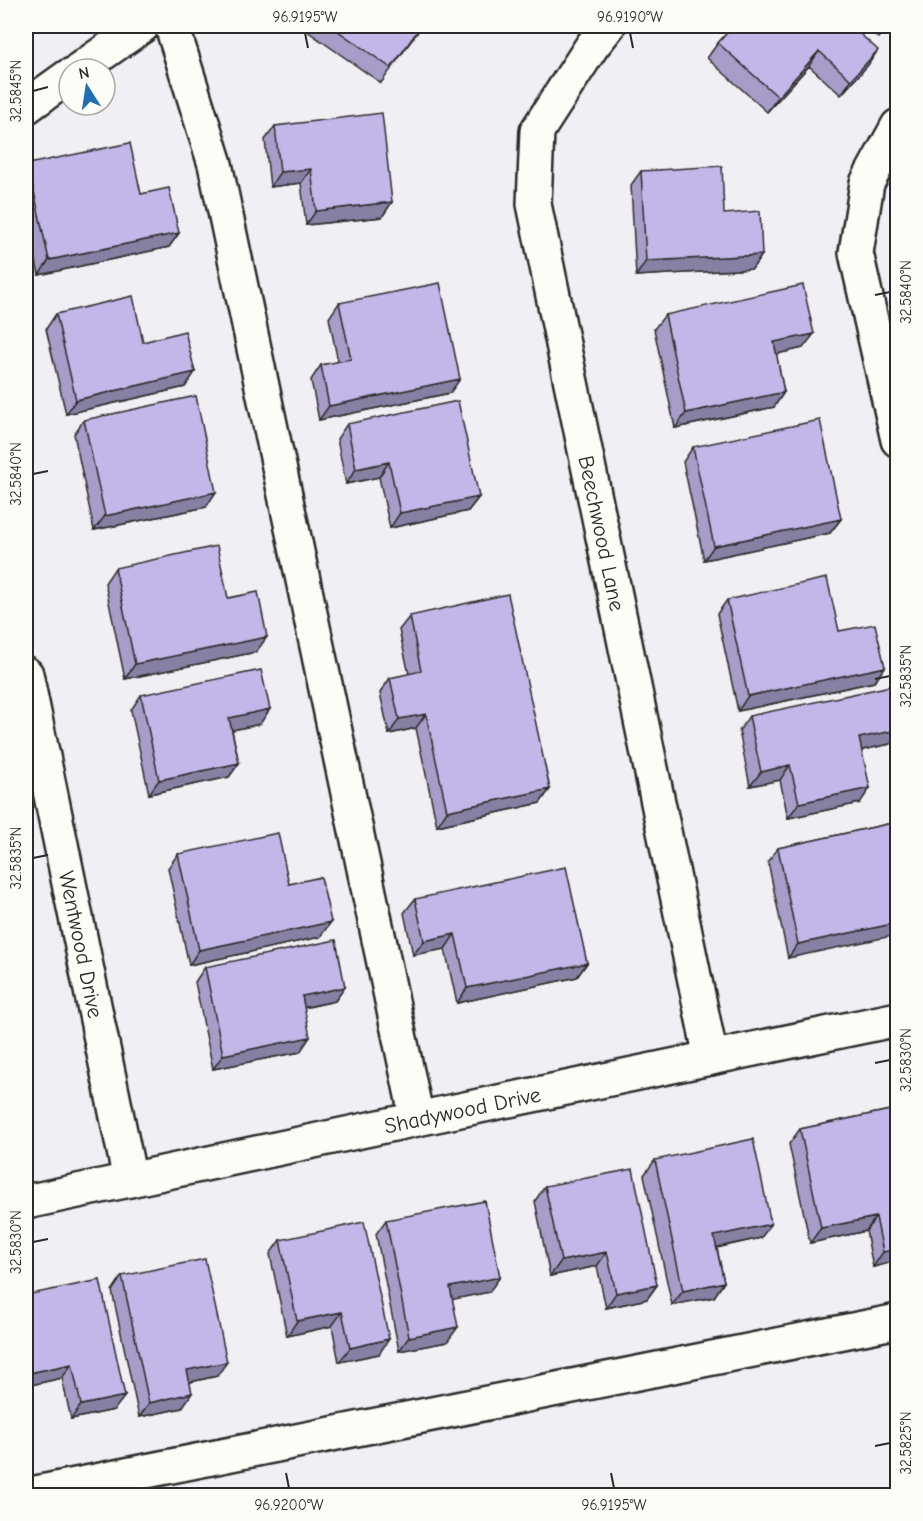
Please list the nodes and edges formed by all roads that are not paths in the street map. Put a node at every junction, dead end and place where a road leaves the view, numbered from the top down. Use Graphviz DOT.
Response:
graph roads {
  1 [pos="142,26"];
  2 [pos="172,26"];
  3 [pos="608,26"];
  4 [pos="97,57"];
  5 [pos="57,85"];
  6 [pos="26,107"];
  7 [pos="897,126"];
  8 [pos="897,440"];
  9 [pos="26,674"];
  10 [pos="897,1020"];
  11 [pos="711,1058"];
  12 [pos="417,1119"];
  13 [pos="130,1180"];
  14 [pos="26,1202"];
  15 [pos="897,1321"];
  16 [pos="26,1495"];
  1 -- 4 [label="street"];
  2 -- 12 [label="street"];
  3 -- 11 [label="street, Beechwood Lane"];
  5 -- 6 [label="street"];
  7 -- 8 [label="street"];
  9 -- 13 [label="street, Wentwood Drive"];
  10 -- 11 [label="street, Shadywood Drive"];
  11 -- 12 [label="street, Shadywood Drive"];
  12 -- 13 [label="street, Shadywood Drive"];
  13 -- 14 [label="street, Shadywood Drive"];
  15 -- 16 [label="street"];
}
